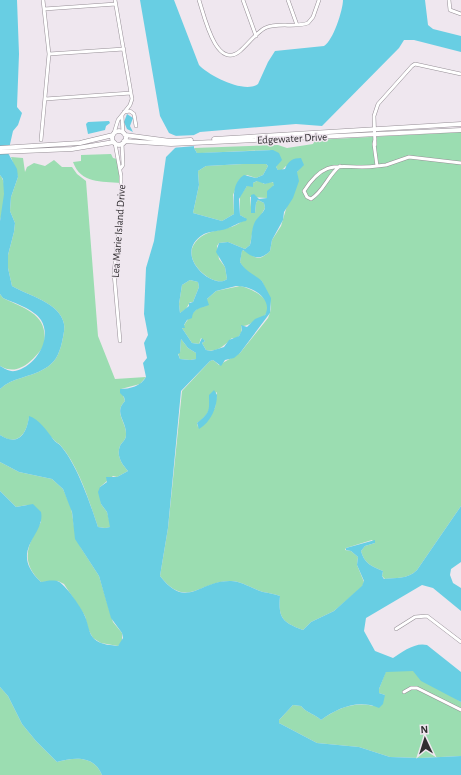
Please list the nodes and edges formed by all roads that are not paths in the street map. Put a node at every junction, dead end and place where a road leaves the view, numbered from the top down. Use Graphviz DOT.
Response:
graph roads {
  1 [pos="43,0"];
  2 [pos="115,0"];
  3 [pos="199,0"];
  4 [pos="243,0"];
  5 [pos="288,0"];
  6 [pos="319,0"];
  7 [pos="448,0"];
  8 [pos="116,4"];
  9 [pos="44,9"];
  10 [pos="461,14"];
  11 [pos="297,25"];
  12 [pos="256,36"];
  13 [pos="124,49"];
  14 [pos="49,54"];
  15 [pos="461,74"];
  16 [pos="131,93"];
  17 [pos="45,99"];
  18 [pos="124,112"];
  19 [pos="122,116"];
  20 [pos="461,124"];
  21 [pos="136,126"];
  22 [pos="461,130"];
  23 [pos="375,131"];
  24 [pos="113,134"];
  25 [pos="124,134"];
  26 [pos="41,140"];
  27 [pos="114,142"];
  28 [pos="123,142"];
  29 [pos="170,142"];
  30 [pos="0,148"];
  31 [pos="12,149"];
  32 [pos="0,152"];
  33 [pos="461,163"];
  34 [pos="340,166"];
  35 [pos="377,166"];
  36 [pos="121,168"];
  37 [pos="322,170"];
  38 [pos="330,175"];
  39 [pos="120,341"];
  40 [pos="396,629"];
  41 [pos="461,642"];
  42 [pos="404,692"];
  43 [pos="461,710"];
  1 -- 9 [label="street"];
  2 -- 8 [label="street"];
  3 -- 12 [label="street"];
  4 -- 12 [label="street"];
  5 -- 11 [label="street"];
  6 -- 11 [label="street"];
  7 -- 10 [label="street"];
  8 -- 9 [label="street"];
  8 -- 13 [label="street"];
  9 -- 14 [label="street"];
  11 -- 12 [label="street"];
  13 -- 14 [label="street"];
  13 -- 16 [label="street"];
  14 -- 17 [label="street"];
  15 -- 23 [label="street"];
  16 -- 17 [label="street"];
  16 -- 18 [label="street"];
  17 -- 26 [label="street"];
  18 -- 19 [label="street"];
  18 -- 21 [label="street"];
  19 -- 24 [label="street"];
  19 -- 25 [label="street"];
  20 -- 23 [label="street, Edgewater Drive"];
  22 -- 23 [label="street, Edgewater Drive"];
  23 -- 29 [label="street, Edgewater Drive"];
  23 -- 35 [label="street"];
  24 -- 25 [label="street, Edgewater Drive"];
  24 -- 27 [label="street"];
  24 -- 31 [label="street"];
  25 -- 28 [label="street"];
  25 -- 29 [label="street, Edgewater Drive"];
  27 -- 28 [label="street, Edgewater Drive"];
  27 -- 31 [label="street"];
  27 -- 36 [label="street, Lea Marie Island Drive"];
  28 -- 29 [label="street, Edgewater Drive"];
  28 -- 36 [label="street, Lea Marie Island Drive"];
  30 -- 31 [label="street"];
  31 -- 32 [label="street"];
  33 -- 35 [label="street"];
  34 -- 35 [label="street"];
  34 -- 37 [label="street"];
  34 -- 38 [label="street"];
  36 -- 39 [label="street, Lea Marie Island Drive"];
  37 -- 38 [label="street"];
  37 -- 38 [label="street"];
  40 -- 41 [label="street"];
  42 -- 43 [label="street"];
}
